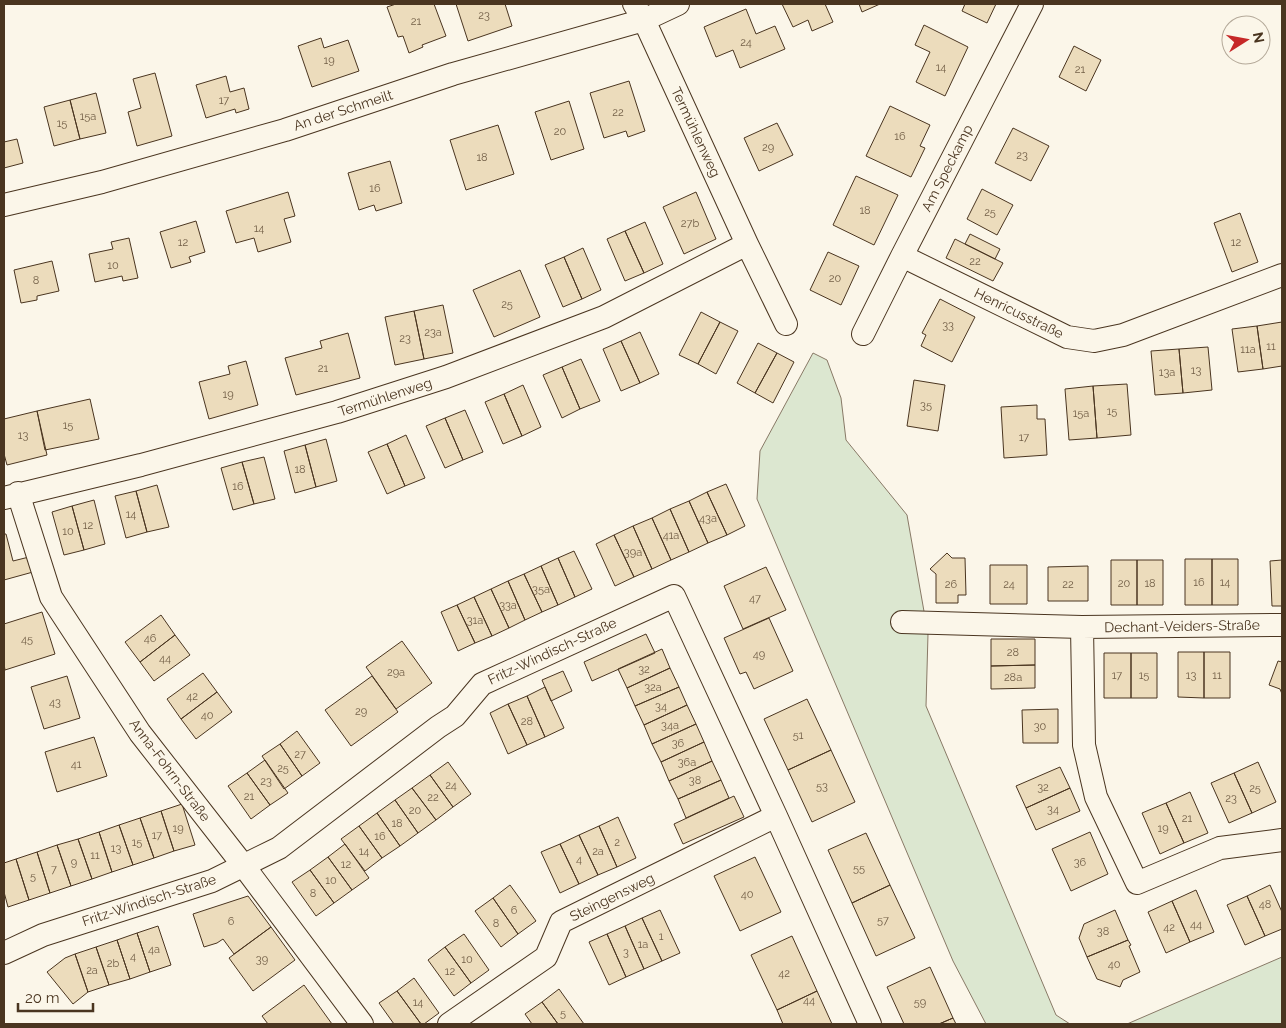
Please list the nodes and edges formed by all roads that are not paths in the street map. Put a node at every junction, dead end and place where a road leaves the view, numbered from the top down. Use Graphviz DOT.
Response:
graph roads {
  1 [pos="678,4"];
  2 [pos="1032,4"];
  3 [pos="639,12"];
  4 [pos="4,205"];
  5 [pos="747,244"];
  6 [pos="902,256"];
  7 [pos="1282,275"];
  8 [pos="786,324"];
  9 [pos="863,334"];
  10 [pos="11,496"];
  11 [pos="902,622"];
  12 [pos="1282,624"];
  13 [pos="1082,627"];
  14 [pos="776,816"];
  15 [pos="1282,840"];
  16 [pos="243,865"];
  17 [pos="4,953"];
  18 [pos="362,1024"];
  19 [pos="449,1024"];
  20 [pos="870,1024"];
  1 -- 3 [label="street, An der Schmeilt"];
  2 -- 6 [label="street, Am Speckamp"];
  3 -- 4 [label="street, An der Schmeilt"];
  3 -- 5 [label="street, Termühlenweg"];
  5 -- 8 [label="street, Termühlenweg"];
  5 -- 10 [label="street, Termühlenweg"];
  6 -- 7 [label="street, Henricusstraße"];
  6 -- 9 [label="street, Am Speckamp"];
  10 -- 16 [label="street, Anna-Fohrn-Straße"];
  11 -- 13 [label="street, Dechant-Veiders-Straße"];
  12 -- 13 [label="street, Dechant-Veiders-Straße"];
  13 -- 15 [label="street"];
  14 -- 16 [label="street, Fritz-Windisch-Straße"];
  14 -- 19 [label="street, Steingensweg"];
  14 -- 20 [label="street, Fritz-Windisch-Straße"];
  16 -- 17 [label="street, Fritz-Windisch-Straße"];
  16 -- 18 [label="street, Anna-Fohrn-Straße"];
}
